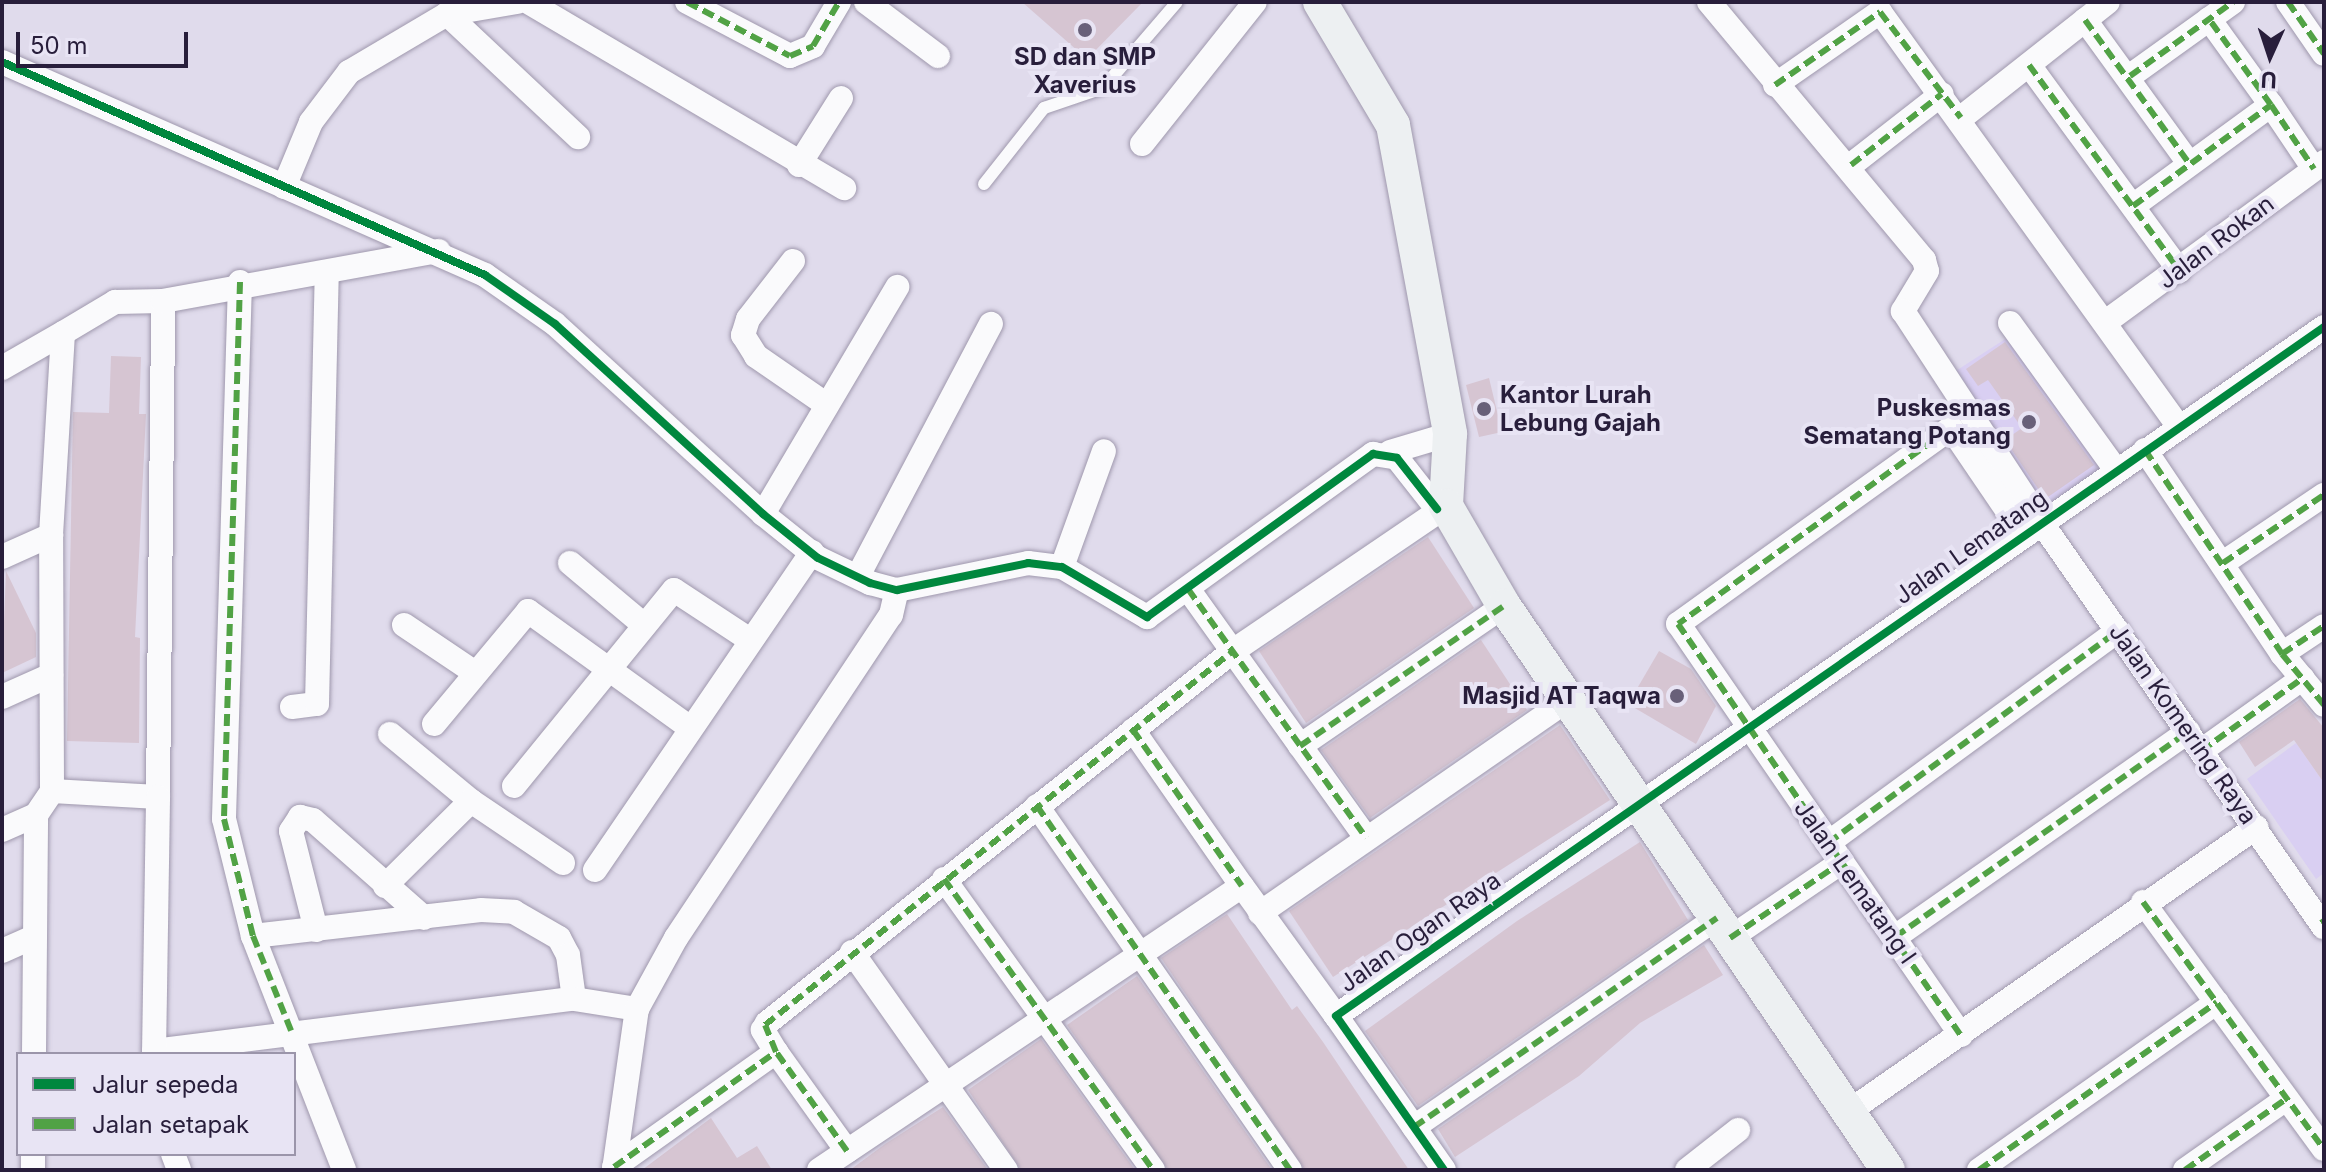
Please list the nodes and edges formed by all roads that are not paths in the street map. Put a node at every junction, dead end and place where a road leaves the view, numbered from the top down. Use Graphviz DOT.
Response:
graph roads {
  1 [pos="517,2"];
  2 [pos="528,2"];
  3 [pos="687,2"];
  4 [pos="839,2"];
  5 [pos="866,2"];
  6 [pos="1177,2"];
  7 [pos="1255,2"];
  8 [pos="1320,2"];
  9 [pos="1709,2"];
  10 [pos="2108,2"];
  11 [pos="2233,2"];
  12 [pos="2288,2"];
  13 [pos="1882,5"];
  14 [pos="447,14"];
  15 [pos="2209,19"];
  16 [pos="2085,20"];
  17 [pos="2324,54"];
  18 [pos="938,56"];
  19 [pos="2,62"];
  20 [pos="2029,65"];
  21 [pos="2130,76"];
  22 [pos="1775,85"];
  23 [pos="1942,94"];
  24 [pos="841,98"];
  25 [pos="2271,105"];
  26 [pos="1961,118"];
  27 [pos="578,137"];
  28 [pos="1142,144"];
  29 [pos="2189,163"];
  30 [pos="799,165"];
  31 [pos="1851,165"];
  32 [pos="2319,165"];
  33 [pos="984,184"];
  34 [pos="284,187"];
  35 [pos="844,188"];
  36 [pos="2133,206"];
  37 [pos="439,251"];
  38 [pos="793,261"];
  39 [pos="2180,271"];
  40 [pos="327,272"];
  41 [pos="240,282"];
  42 [pos="897,287"];
  43 [pos="163,301"];
  44 [pos="2107,321"];
  45 [pos="2010,323"];
  46 [pos="991,324"];
  47 [pos="2324,327"];
  48 [pos="63,333"];
  49 [pos="2,368"];
  50 [pos="827,405"];
  51 [pos="2179,427"];
  52 [pos="1450,434"];
  53 [pos="2145,450"];
  54 [pos="1104,451"];
  55 [pos="1390,452"];
  56 [pos="1982,452"];
  57 [pos="2116,470"];
  58 [pos="2324,495"];
  59 [pos="1442,508"];
  60 [pos="763,514"];
  61 [pos="2032,528"];
  62 [pos="51,535"];
  63 [pos="812,552"];
  64 [pos="2,557"];
  65 [pos="570,563"];
  66 [pos="2223,563"];
  67 [pos="1062,567"];
  68 [pos="858,576"];
  69 [pos="1188,589"];
  70 [pos="897,590"];
  71 [pos="1504,606"];
  72 [pos="404,625"];
  73 [pos="644,625"];
  74 [pos="2324,626"];
  75 [pos="2118,631"];
  76 [pos="750,640"];
  77 [pos="1233,651"];
  78 [pos="2282,654"];
  79 [pos="611,669"];
  80 [pos="474,672"];
  81 [pos="51,675"];
  82 [pos="2303,678"];
  83 [pos="2,697"];
  84 [pos="1569,699"];
  85 [pos="2324,705"];
  86 [pos="292,707"];
  87 [pos="434,724"];
  88 [pos="689,727"];
  89 [pos="1133,730"];
  90 [pos="1747,730"];
  91 [pos="390,734"];
  92 [pos="2194,741"];
  93 [pos="1300,746"];
  94 [pos="514,786"];
  95 [pos="52,791"];
  96 [pos="158,797"];
  97 [pos="471,801"];
  98 [pos="1643,802"];
  99 [pos="1037,806"];
  100 [pos="36,815"];
  101 [pos="2256,827"];
  102 [pos="2,830"];
  103 [pos="1366,838"];
  104 [pos="1835,852"];
  105 [pos="563,863"];
  106 [pos="595,870"];
  107 [pos="944,879"];
  108 [pos="385,886"];
  109 [pos="1242,886"];
  110 [pos="2143,902"];
  111 [pos="1260,913"];
  112 [pos="424,918"];
  113 [pos="2323,924"];
  114 [pos="1723,928"];
  115 [pos="316,930"];
  116 [pos="35,936"];
  117 [pos="253,936"];
  118 [pos="1895,937"];
  119 [pos="2,951"];
  120 [pos="852,952"];
  121 [pos="1137,953"];
  122 [pos="574,999"];
  123 [pos="2217,1002"];
  124 [pos="637,1009"];
  125 [pos="1045,1016"];
  126 [pos="1336,1016"];
  127 [pos="292,1033"];
  128 [pos="1961,1035"];
  129 [pos="34,1052"];
  130 [pos="154,1052"];
  131 [pos="161,1052"];
  132 [pos="776,1052"];
  133 [pos="944,1084"];
  134 [pos="2286,1099"];
  135 [pos="1848,1112"];
  136 [pos="1414,1127"];
  137 [pos="1738,1130"];
  138 [pos="2324,1149"];
  139 [pos="847,1151"];
  140 [pos="1882,1168"];
  141 [pos="614,1169"];
  142 [pos="344,1170"];
  143 [pos="819,1170"];
  144 [pos="1006,1170"];
  145 [pos="1153,1170"];
  146 [pos="1290,1170"];
  147 [pos="1444,1170"];
  148 [pos="1687,1170"];
  149 [pos="1979,1170"];
  150 [pos="2185,1170"];
  1 -- 14 [label="street"];
  2 -- 30 [label="street"];
  3 -- 4 [label="street"];
  5 -- 18 [label="street"];
  6 -- 33 [label="lane"];
  7 -- 28 [label="street"];
  8 -- 52 [label="street"];
  9 -- 22 [label="street"];
  10 -- 16 [label="street"];
  11 -- 15 [label="street"];
  12 -- 17 [label="street"];
  13 -- 22 [label="street"];
  13 -- 23 [label="street"];
  14 -- 27 [label="street"];
  14 -- 34 [label="street"];
  15 -- 21 [label="street"];
  15 -- 25 [label="street"];
  16 -- 20 [label="street"];
  16 -- 21 [label="street"];
  19 -- 34 [label="street"];
  20 -- 26 [label="street"];
  20 -- 36 [label="street"];
  21 -- 29 [label="street"];
  22 -- 31 [label="street"];
  23 -- 26 [label="street"];
  23 -- 31 [label="street"];
  24 -- 30 [label="street"];
  25 -- 29 [label="street"];
  25 -- 32 [label="street"];
  26 -- 44 [label="street"];
  29 -- 36 [label="street"];
  30 -- 35 [label="street"];
  31 -- 56 [label="street"];
  32 -- 39 [label="street, Jalan Rokan"];
  34 -- 37 [label="street"];
  36 -- 39 [label="street"];
  37 -- 40 [label="street"];
  37 -- 60 [label="street"];
  38 -- 50 [label="street"];
  39 -- 44 [label="street, Jalan Rokan"];
  40 -- 41 [label="street"];
  40 -- 86 [label="street"];
  41 -- 43 [label="street"];
  41 -- 117 [label="street"];
  42 -- 50 [label="street"];
  43 -- 48 [label="street"];
  43 -- 96 [label="street"];
  44 -- 51 [label="street"];
  45 -- 57 [label="street"];
  46 -- 68 [label="street"];
  47 -- 51 [label="street, Jalan Lematang"];
  48 -- 49 [label="street"];
  48 -- 62 [label="street"];
  50 -- 60 [label="street"];
  51 -- 53 [label="street, Jalan Lematang"];
  52 -- 55 [label="street"];
  52 -- 59 [label="street"];
  53 -- 57 [label="street, Jalan Lematang"];
  53 -- 66 [label="street"];
  54 -- 67 [label="street"];
  55 -- 59 [label="street"];
  55 -- 69 [label="street"];
  56 -- 61 [label="street, Jalan Komering Raya"];
  56 -- 90 [label="street, Jalan Lematang I"];
  57 -- 61 [label="street, Jalan Lematang"];
  58 -- 66 [label="street"];
  59 -- 71 [label="street"];
  59 -- 77 [label="street"];
  60 -- 63 [label="street"];
  61 -- 75 [label="street, Jalan Komering Raya"];
  61 -- 90 [label="street, Jalan Lematang"];
  62 -- 64 [label="street"];
  62 -- 81 [label="street"];
  63 -- 68 [label="street"];
  63 -- 76 [label="street"];
  65 -- 73 [label="street"];
  66 -- 78 [label="street"];
  67 -- 69 [label="street"];
  67 -- 70 [label="street"];
  68 -- 70 [label="street"];
  69 -- 77 [label="street"];
  70 -- 124 [label="street"];
  71 -- 84 [label="street"];
  71 -- 93 [label="street"];
  72 -- 80 [label="street"];
  73 -- 76 [label="street"];
  73 -- 79 [label="street"];
  74 -- 78 [label="street"];
  75 -- 92 [label="street, Jalan Komering Raya"];
  75 -- 104 [label="street"];
  76 -- 88 [label="street"];
  77 -- 89 [label="street"];
  77 -- 93 [label="street"];
  78 -- 82 [label="street"];
  79 -- 80 [label="street"];
  79 -- 88 [label="street"];
  79 -- 94 [label="street"];
  80 -- 87 [label="street"];
  81 -- 83 [label="street"];
  81 -- 95 [label="street"];
  82 -- 85 [label="street"];
  82 -- 92 [label="street"];
  84 -- 98 [label="street"];
  84 -- 103 [label="street"];
  88 -- 106 [label="street"];
  89 -- 99 [label="street"];
  89 -- 109 [label="street"];
  90 -- 98 [label="street, Jalan Lematang"];
  90 -- 104 [label="street, Jalan Lematang I"];
  91 -- 97 [label="street"];
  92 -- 101 [label="street, Jalan Komering Raya"];
  92 -- 118 [label="street"];
  93 -- 103 [label="street"];
  95 -- 96 [label="street"];
  95 -- 100 [label="street"];
  96 -- 130 [label="street"];
  97 -- 105 [label="street"];
  97 -- 108 [label="street"];
  98 -- 114 [label="street"];
  98 -- 126 [label="street, Jalan Ogan Raya"];
  99 -- 107 [label="street"];
  99 -- 121 [label="street"];
  100 -- 102 [label="street"];
  100 -- 116 [label="street"];
  101 -- 110 [label="street"];
  101 -- 113 [label="street, Jalan Komering Raya"];
  103 -- 111 [label="street"];
  104 -- 114 [label="street"];
  104 -- 118 [label="street, Jalan Lematang I"];
  107 -- 120 [label="street"];
  107 -- 125 [label="street"];
  108 -- 112 [label="street"];
  108 -- 115 [label="street"];
  109 -- 111 [label="street"];
  109 -- 121 [label="street"];
  110 -- 123 [label="street"];
  110 -- 128 [label="street"];
  111 -- 126 [label="street"];
  112 -- 115 [label="street"];
  112 -- 122 [label="street"];
  114 -- 135 [label="street"];
  114 -- 136 [label="street"];
  115 -- 117 [label="street"];
  116 -- 119 [label="street"];
  116 -- 129 [label="street"];
  117 -- 127 [label="street"];
  118 -- 128 [label="street, Jalan Lematang I"];
  120 -- 132 [label="street"];
  120 -- 133 [label="street"];
  121 -- 125 [label="street"];
  121 -- 146 [label="street"];
  122 -- 124 [label="street"];
  122 -- 127 [label="street"];
  123 -- 134 [label="street"];
  123 -- 149 [label="street"];
  124 -- 141 [label="street"];
  125 -- 133 [label="street"];
  125 -- 145 [label="street"];
  126 -- 136 [label="street, Jalan Ogan Raya"];
  127 -- 131 [label="street"];
  127 -- 142 [label="street"];
  128 -- 135 [label="street"];
  132 -- 139 [label="street"];
  132 -- 141 [label="street"];
  133 -- 139 [label="street"];
  133 -- 144 [label="street"];
  134 -- 138 [label="street"];
  134 -- 150 [label="street"];
  135 -- 140 [label="street"];
  136 -- 147 [label="street, Jalan Ogan Raya"];
  137 -- 148 [label="street"];
  139 -- 143 [label="street"];
}
